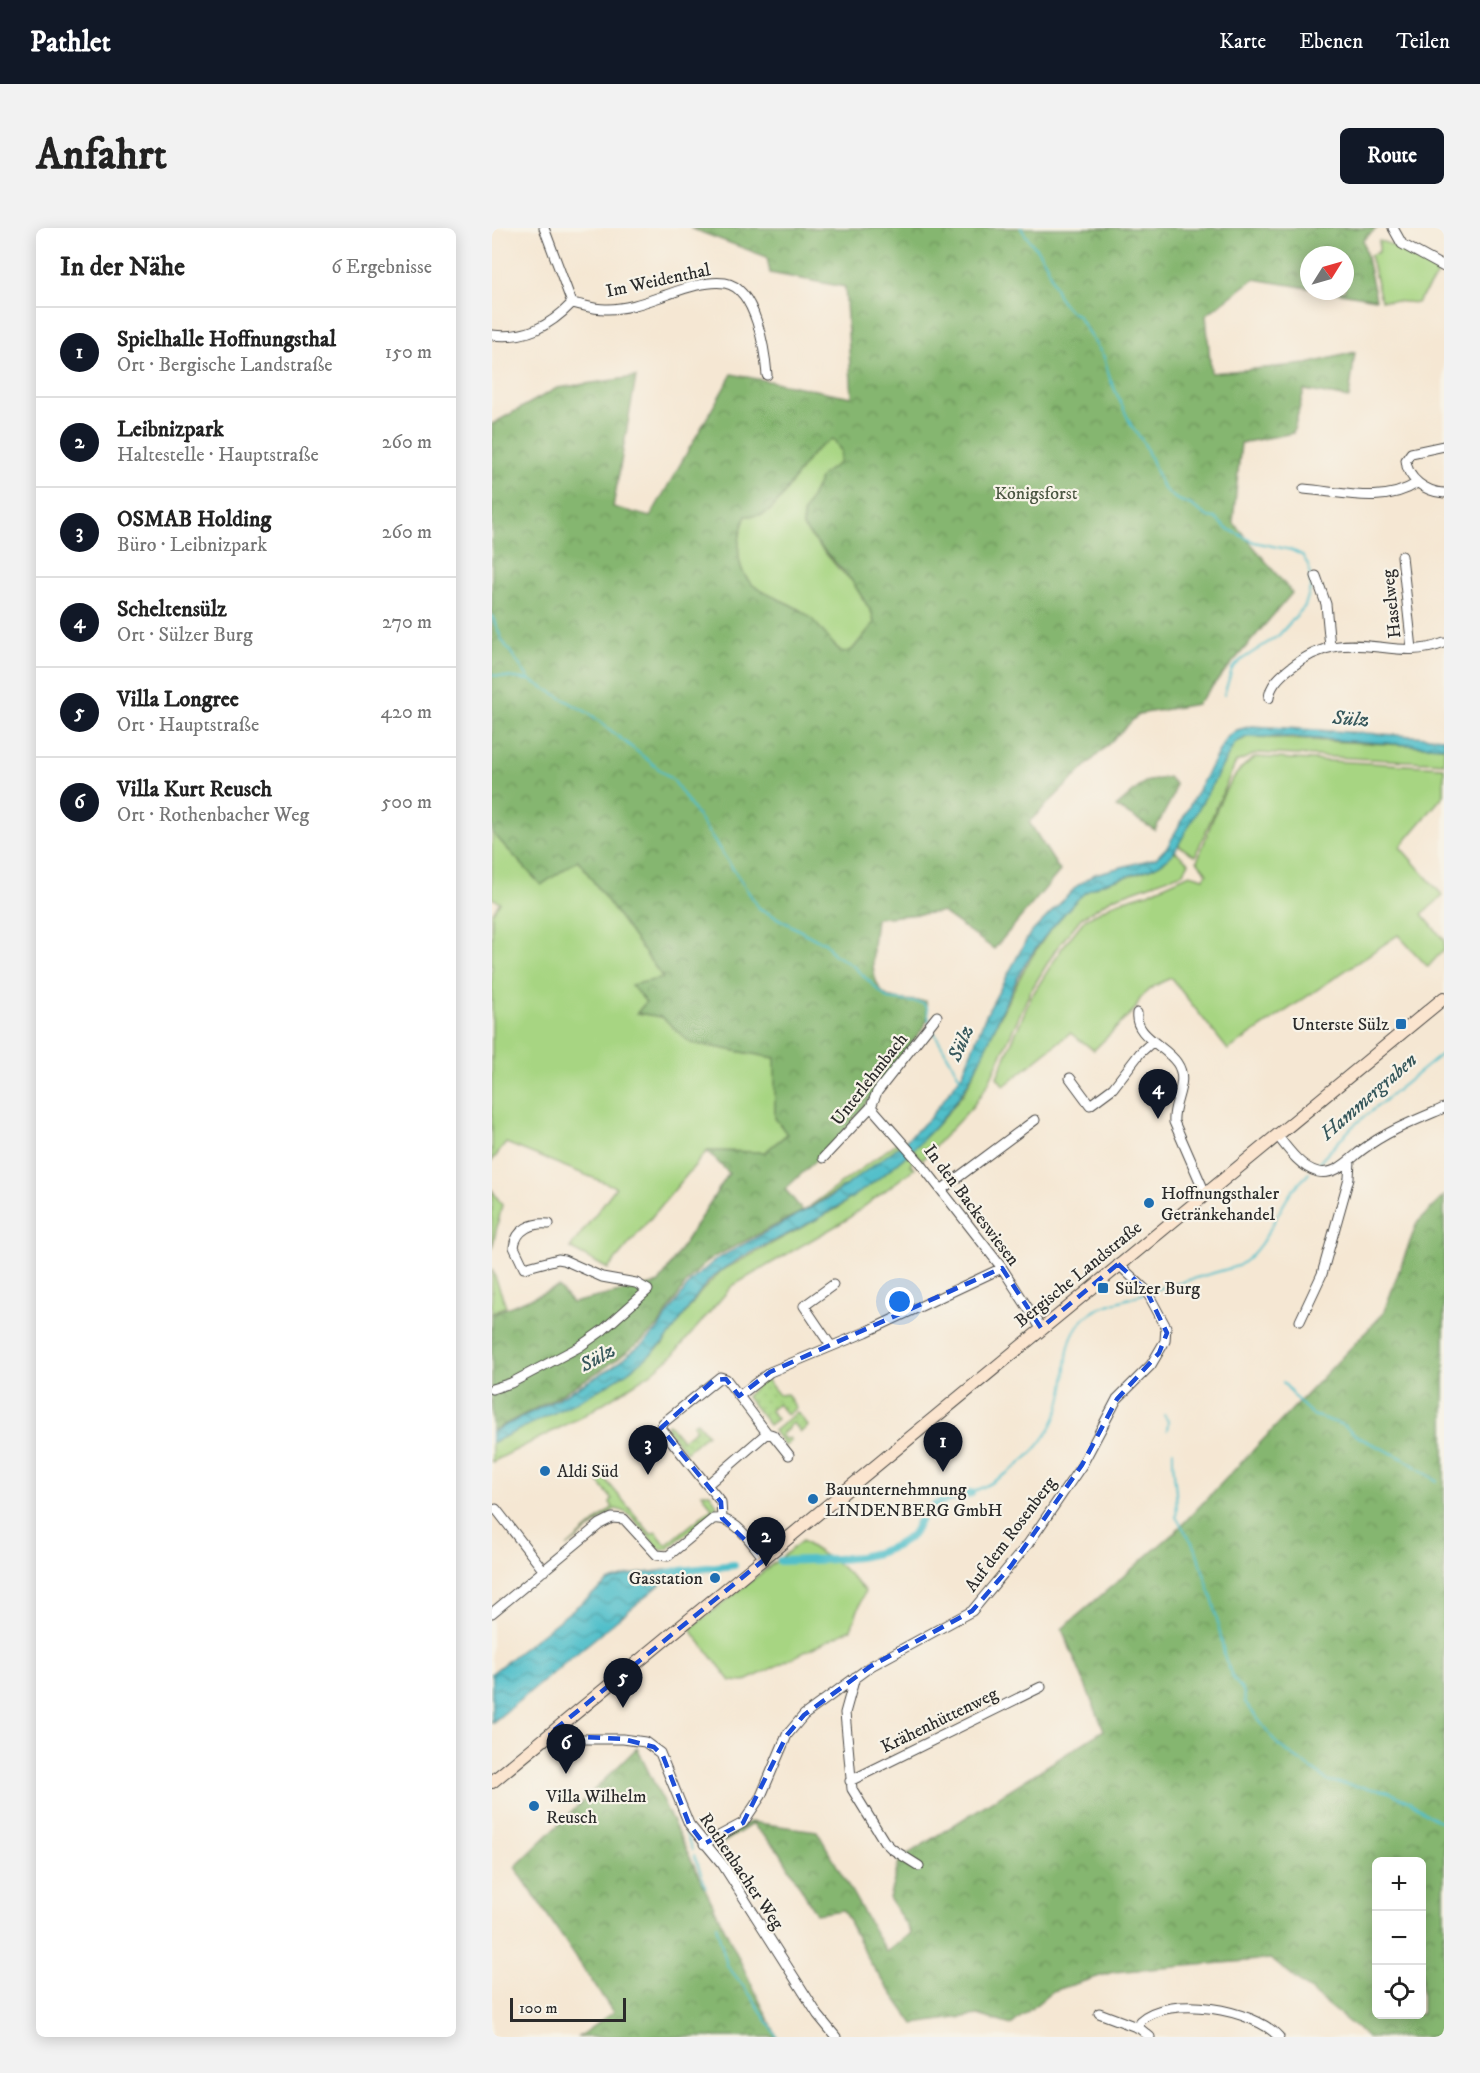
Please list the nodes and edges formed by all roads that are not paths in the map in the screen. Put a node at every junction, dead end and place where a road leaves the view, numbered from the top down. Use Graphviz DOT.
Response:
graph roads {
  1 [pos="544,228"];
  2 [pos="1393,228"];
  3 [pos="1444,267"];
  4 [pos="572,303"];
  5 [pos="492,335"];
  6 [pos="767,375"];
  7 [pos="1444,446"];
  8 [pos="1417,483"];
  9 [pos="1304,489"];
  10 [pos="1444,493"];
  11 [pos="1402,556"];
  12 [pos="1316,576"];
  13 [pos="1444,643"];
  14 [pos="1330,647"];
  15 [pos="1412,649"];
  16 [pos="1269,698"];
  17 [pos="1444,998"];
  18 [pos="1137,1013"];
  19 [pos="937,1016"];
  20 [pos="1152,1042"];
  21 [pos="1070,1078"];
  22 [pos="1085,1098"];
  23 [pos="1076,1105"];
  24 [pos="871,1107"];
  25 [pos="1444,1108"];
  26 [pos="1035,1120"];
  27 [pos="1277,1135"];
  28 [pos="823,1158"];
  29 [pos="1350,1161"];
  30 [pos="941,1190"];
  31 [pos="1205,1193"];
  32 [pos="549,1224"];
  33 [pos="1119,1264"];
  34 [pos="1002,1268"];
  35 [pos="833,1285"];
  36 [pos="1300,1321"];
  37 [pos="1041,1328"];
  38 [pos="831,1346"];
  39 [pos="492,1389"];
  40 [pos="740,1396"];
  41 [pos="767,1433"];
  42 [pos="789,1455"];
  43 [pos="707,1485"];
  44 [pos="492,1510"];
  45 [pos="722,1518"];
  46 [pos="765,1559"];
  47 [pos="544,1570"];
  48 [pos="492,1613"];
  49 [pos="855,1677"];
  50 [pos="1041,1687"];
  51 [pos="548,1735"];
  52 [pos="850,1781"];
  53 [pos="492,1782"];
  54 [pos="704,1844"];
  55 [pos="918,1866"];
  56 [pos="1099,2013"];
  57 [pos="1139,2028"];
  58 [pos="836,2037"];
  59 [pos="1150,2037"];
  60 [pos="1279,2037"];
  1 -- 4 [label="street"];
  2 -- 3 [label="street"];
  4 -- 5 [label="street"];
  4 -- 6 [label="street, Im Weidenthal"];
  7 -- 8 [label="street"];
  8 -- 9 [label="street"];
  8 -- 10 [label="street"];
  11 -- 15 [label="street, Haselweg"];
  12 -- 14 [label="street"];
  13 -- 15 [label="street"];
  14 -- 15 [label="street"];
  14 -- 16 [label="street"];
  17 -- 27 [label="main road, Bergische Landstraße"];
  18 -- 20 [label="street"];
  19 -- 24 [label="street, Unterlehmbach"];
  20 -- 22 [label="street"];
  20 -- 31 [label="street"];
  21 -- 22 [label="street"];
  22 -- 23 [label="street"];
  24 -- 28 [label="street, Unterlehmbach"];
  24 -- 30 [label="street, In den Backeswiesen"];
  25 -- 29 [label="street"];
  26 -- 30 [label="street"];
  27 -- 29 [label="street"];
  27 -- 31 [label="main road, Bergische Landstraße"];
  29 -- 36 [label="street"];
  30 -- 34 [label="street, In den Backeswiesen"];
  31 -- 33 [label="main road, Bergische Landstraße"];
  32 -- 39 [label="street"];
  33 -- 37 [label="main road, Bergische Landstraße"];
  33 -- 49 [label="street, Auf dem Rosenberg"];
  34 -- 37 [label="street, In den Backeswiesen"];
  34 -- 38 [label="street"];
  35 -- 38 [label="street"];
  37 -- 46 [label="main road, Bergische Landstraße"];
  38 -- 40 [label="street"];
  40 -- 41 [label="street"];
  40 -- 43 [label="street"];
  41 -- 42 [label="street"];
  41 -- 43 [label="street"];
  43 -- 45 [label="street"];
  44 -- 47 [label="street"];
  45 -- 46 [label="street"];
  45 -- 47 [label="street"];
  46 -- 51 [label="main road, Bergische Landstraße"];
  47 -- 48 [label="street"];
  49 -- 52 [label="street"];
  49 -- 54 [label="street, Auf dem Rosenberg"];
  50 -- 52 [label="street, Krähenhüttenweg"];
  51 -- 53 [label="main road, Bergische Landstraße"];
  51 -- 54 [label="street, Rothenbacher Weg"];
  52 -- 55 [label="street"];
  54 -- 58 [label="street, Rothenbacher Weg"];
  56 -- 57 [label="street"];
  57 -- 59 [label="street"];
  57 -- 60 [label="street"];
}
